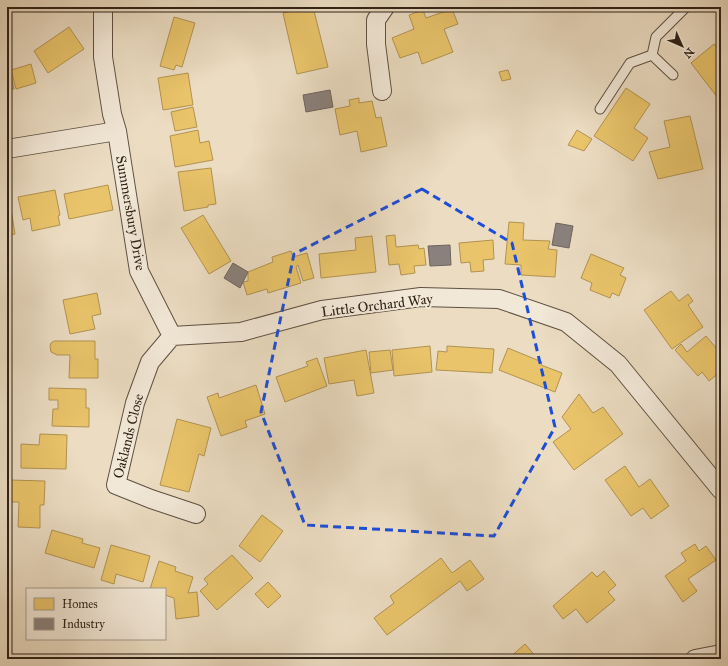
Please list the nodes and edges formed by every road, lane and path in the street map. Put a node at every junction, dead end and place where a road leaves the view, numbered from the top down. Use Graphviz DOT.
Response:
graph roads {
  1 [pos="103,7"];
  2 [pos="385,7"];
  3 [pos="686,7"];
  4 [pos="652,55"];
  5 [pos="673,75"];
  6 [pos="382,91"];
  7 [pos="600,109"];
  8 [pos="117,131"];
  9 [pos="7,149"];
  10 [pos="172,336"];
  11 [pos="721,490"];
  12 [pos="196,514"];
  13 [pos="721,654"];
  14 [pos="695,659"];
  1 -- 8 [label="street, Summersbury Drive"];
  2 -- 6 [label="street"];
  3 -- 4 [label="lane"];
  4 -- 5 [label="lane"];
  4 -- 7 [label="lane"];
  8 -- 9 [label="street"];
  8 -- 10 [label="street, Summersbury Drive"];
  10 -- 11 [label="street, Little Orchard Way"];
  10 -- 12 [label="street, Oaklands Close"];
  13 -- 14 [label="street"];
}
